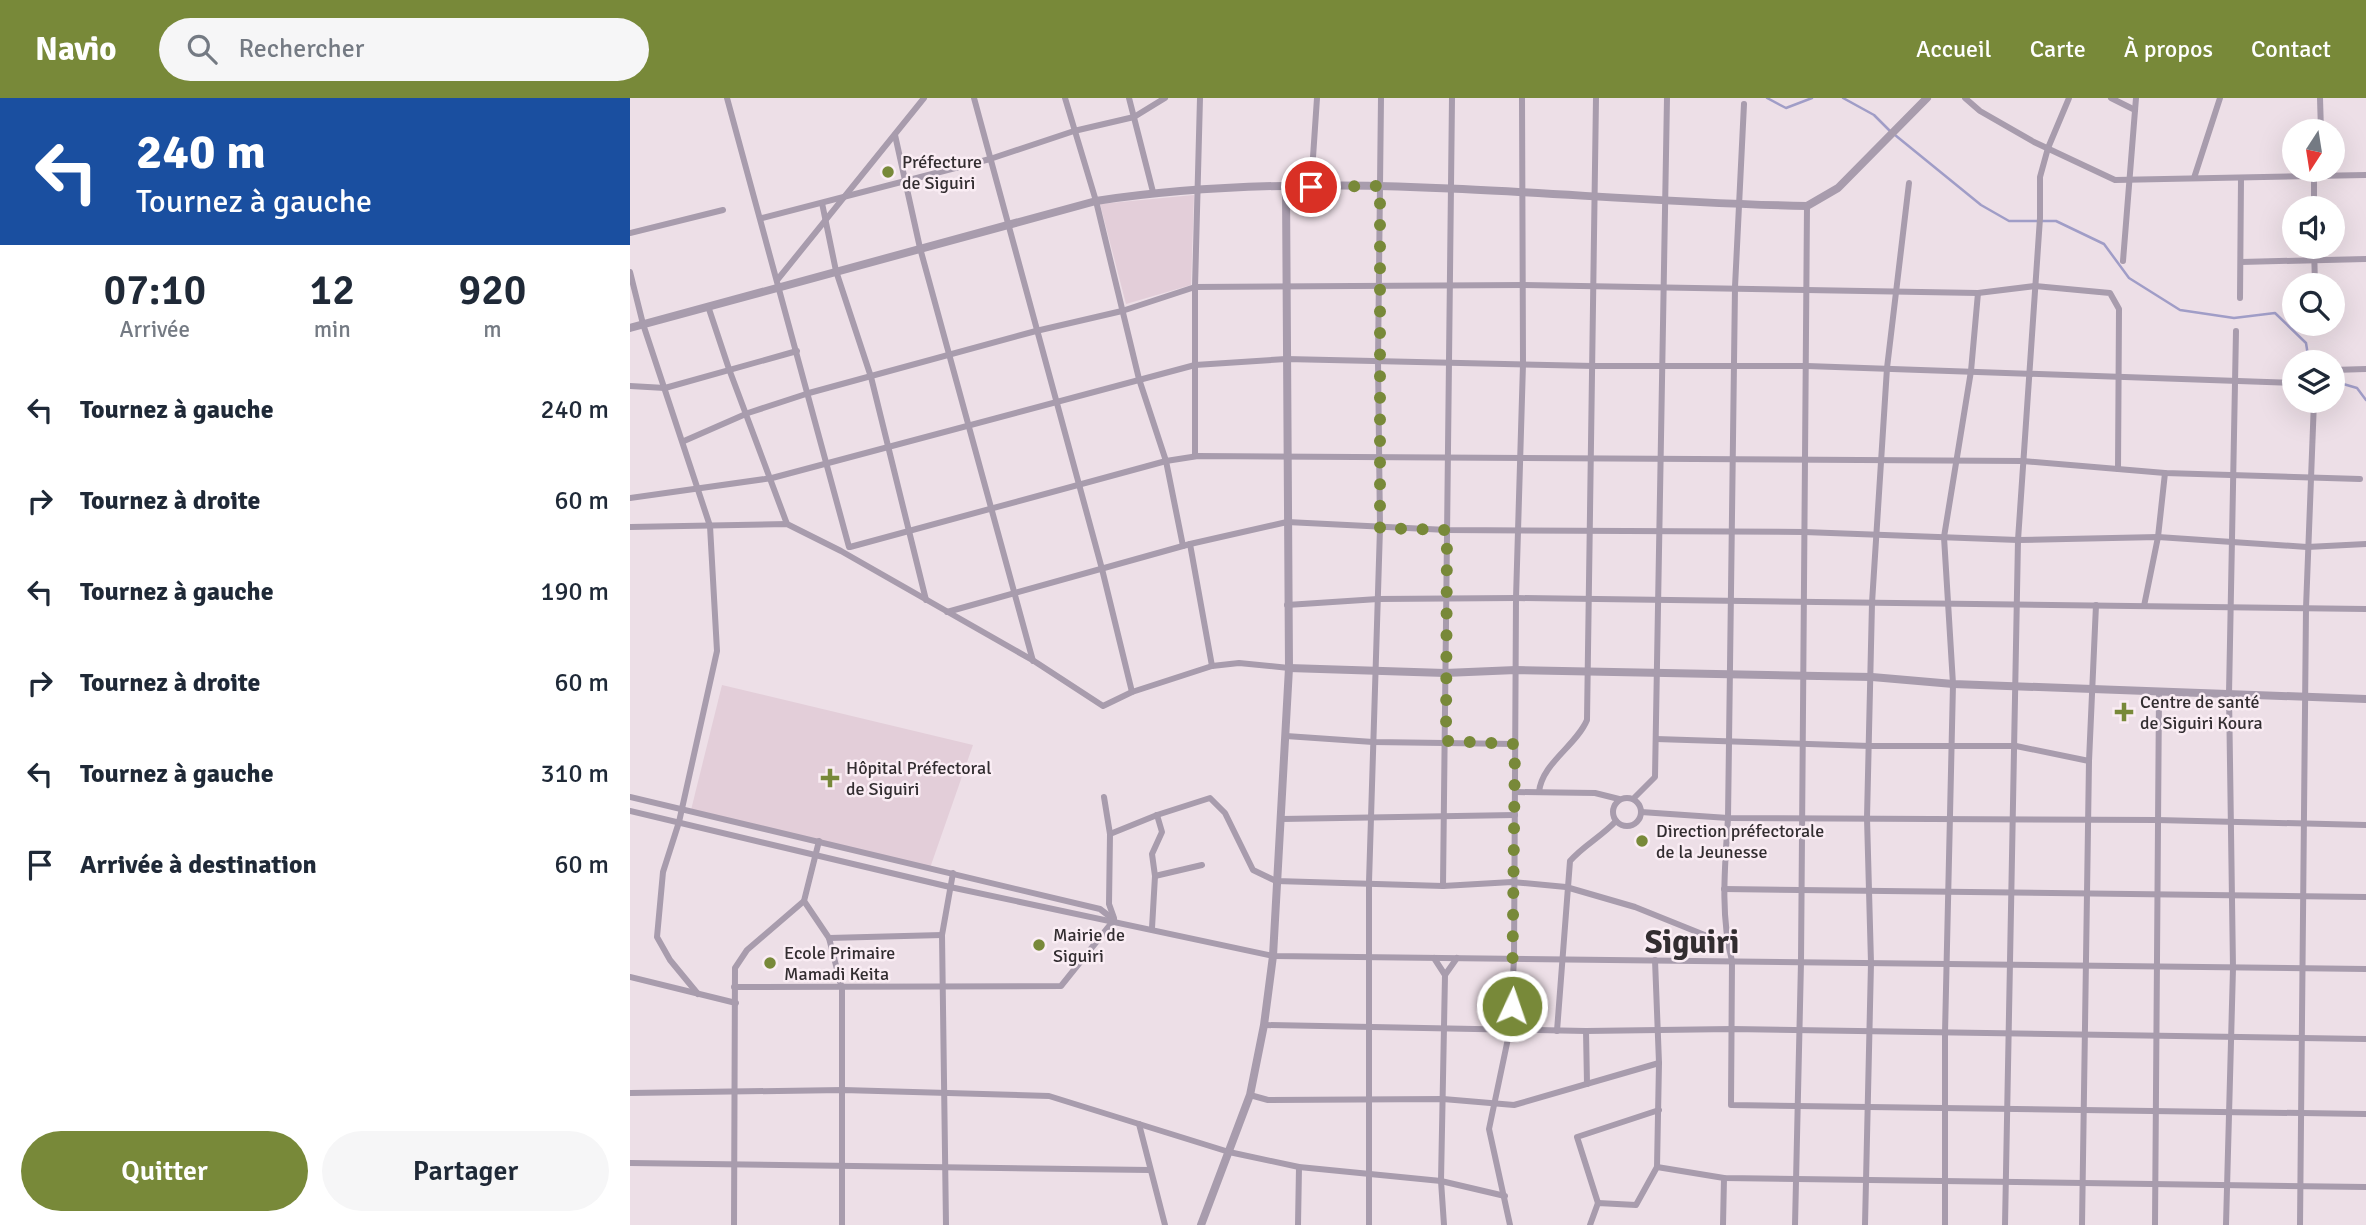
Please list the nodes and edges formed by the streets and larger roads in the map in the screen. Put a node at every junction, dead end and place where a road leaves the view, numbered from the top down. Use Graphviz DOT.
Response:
graph roads {
  1 [pos="727,98"];
  2 [pos="924,98"];
  3 [pos="974,98"];
  4 [pos="1065,98"];
  5 [pos="1129,98"];
  6 [pos="1165,98"];
  7 [pos="1200,98"];
  8 [pos="1317,98"];
  9 [pos="1381,98"];
  10 [pos="1452,98"];
  11 [pos="1522,98"];
  12 [pos="1596,98"];
  13 [pos="1667,98"];
  14 [pos="1927,98"];
  15 [pos="1965,98"];
  16 [pos="2069,98"];
  17 [pos="2110,98"];
  18 [pos="2136,98"];
  19 [pos="2220,98"];
  20 [pos="2320,98"];
  21 [pos="1744,104"];
  22 [pos="2135,110"];
  23 [pos="1134,117"];
  24 [pos="2321,119"];
  25 [pos="1074,131"];
  26 [pos="895,135"];
  27 [pos="2048,148"];
  28 [pos="990,159"];
  29 [pos="2345,175"];
  30 [pos="2366,175"];
  31 [pos="2282,177"];
  32 [pos="2194,178"];
  33 [pos="2129,179"];
  34 [pos="2241,179"];
  35 [pos="905,180"];
  36 [pos="1909,183"];
  37 [pos="1380,186"];
  38 [pos="1286,187"];
  39 [pos="1311,187"];
  40 [pos="1198,189"];
  41 [pos="1452,189"];
  42 [pos="1153,192"];
  43 [pos="1524,192"];
  44 [pos="1595,195"];
  45 [pos="845,197"];
  46 [pos="1666,199"];
  47 [pos="1096,201"];
  48 [pos="822,203"];
  49 [pos="1738,205"];
  50 [pos="1807,206"];
  51 [pos="723,210"];
  52 [pos="762,218"];
  53 [pos="825,222"];
  54 [pos="1009,224"];
  55 [pos="630,233"];
  56 [pos="920,248"];
  57 [pos="2366,259"];
  58 [pos="2123,261"];
  59 [pos="2314,261"];
  60 [pos="2241,262"];
  61 [pos="836,271"];
  62 [pos="630,272"];
  63 [pos="2314,273"];
  64 [pos="779,282"];
  65 [pos="1379,284"];
  66 [pos="1286,285"];
  67 [pos="1451,285"];
  68 [pos="1523,285"];
  69 [pos="2035,286"];
  70 [pos="1195,287"];
  71 [pos="1595,287"];
  72 [pos="1665,287"];
  73 [pos="1735,288"];
  74 [pos="1807,290"];
  75 [pos="1897,293"];
  76 [pos="1978,293"];
  77 [pos="2240,298"];
  78 [pos="708,306"];
  79 [pos="1122,311"];
  80 [pos="642,324"];
  81 [pos="630,328"];
  82 [pos="1036,331"];
  83 [pos="2236,331"];
  84 [pos="797,351"];
  85 [pos="951,355"];
  86 [pos="1286,359"];
  87 [pos="1378,361"];
  88 [pos="1448,363"];
  89 [pos="1523,364"];
  90 [pos="1195,365"];
  91 [pos="1664,365"];
  92 [pos="1594,366"];
  93 [pos="1807,366"];
  94 [pos="1733,367"];
  95 [pos="1887,368"];
  96 [pos="729,369"];
  97 [pos="2366,369"];
  98 [pos="2345,370"];
  99 [pos="1971,371"];
  100 [pos="2029,373"];
  101 [pos="2120,376"];
  102 [pos="871,377"];
  103 [pos="1139,379"];
  104 [pos="2235,379"];
  105 [pos="2282,382"];
  106 [pos="630,386"];
  107 [pos="665,388"];
  108 [pos="809,393"];
  109 [pos="1056,400"];
  110 [pos="2313,413"];
  111 [pos="748,414"];
  112 [pos="970,423"];
  113 [pos="684,441"];
  114 [pos="888,447"];
  115 [pos="1287,454"];
  116 [pos="1195,456"];
  117 [pos="1378,457"];
  118 [pos="1448,458"];
  119 [pos="1520,458"];
  120 [pos="1592,458"];
  121 [pos="1660,459"];
  122 [pos="1732,459"];
  123 [pos="1805,460"];
  124 [pos="1880,460"];
  125 [pos="1166,461"];
  126 [pos="1956,461"];
  127 [pos="2023,461"];
  128 [pos="827,463"];
  129 [pos="2118,469"];
  130 [pos="2165,473"];
  131 [pos="2234,475"];
  132 [pos="772,478"];
  133 [pos="2309,478"];
  134 [pos="2360,479"];
  135 [pos="1079,485"];
  136 [pos="697,489"];
  137 [pos="630,498"];
  138 [pos="994,508"];
  139 [pos="1287,522"];
  140 [pos="787,524"];
  141 [pos="710,526"];
  142 [pos="630,527"];
  143 [pos="1380,528"];
  144 [pos="1447,530"];
  145 [pos="1518,530"];
  146 [pos="910,531"];
  147 [pos="1589,531"];
  148 [pos="1732,531"];
  149 [pos="1659,532"];
  150 [pos="1804,532"];
  151 [pos="1876,533"];
  152 [pos="1944,537"];
  153 [pos="2158,537"];
  154 [pos="2018,540"];
  155 [pos="2233,543"];
  156 [pos="2366,544"];
  157 [pos="1187,545"];
  158 [pos="850,547"];
  159 [pos="2307,547"];
  160 [pos="841,551"];
  161 [pos="1102,569"];
  162 [pos="1014,593"];
  163 [pos="1447,598"];
  164 [pos="1516,598"];
  165 [pos="1378,599"];
  166 [pos="1588,600"];
  167 [pos="926,601"];
  168 [pos="1731,601"];
  169 [pos="1658,602"];
  170 [pos="1805,602"];
  171 [pos="1872,603"];
  172 [pos="1950,604"];
  173 [pos="2019,604"];
  174 [pos="1287,605"];
  175 [pos="2096,605"];
  176 [pos="2144,606"];
  177 [pos="2232,607"];
  178 [pos="2306,608"];
  179 [pos="2366,609"];
  180 [pos="947,612"];
  181 [pos="1034,661"];
  182 [pos="1212,666"];
  183 [pos="1289,668"];
  184 [pos="1516,670"];
  185 [pos="1376,671"];
  186 [pos="1588,672"];
  187 [pos="1446,673"];
  188 [pos="1658,673"];
  189 [pos="1804,675"];
  190 [pos="1731,676"];
  191 [pos="1872,677"];
  192 [pos="1953,684"];
  193 [pos="2017,687"];
  194 [pos="2091,690"];
  195 [pos="1132,692"];
  196 [pos="2159,692"];
  197 [pos="2230,694"];
  198 [pos="2307,698"];
  199 [pos="2366,699"];
  200 [pos="1286,736"];
  201 [pos="1656,739"];
  202 [pos="1446,741"];
  203 [pos="1373,742"];
  204 [pos="1730,742"];
  205 [pos="1515,744"];
  206 [pos="1802,745"];
  207 [pos="1870,746"];
  208 [pos="2016,746"];
  209 [pos="1953,747"];
  210 [pos="2089,761"];
  211 [pos="1516,792"];
  212 [pos="1539,792"];
  213 [pos="630,797"];
  214 [pos="1104,797"];
  215 [pos="1633,799"];
  216 [pos="1619,800"];
  217 [pos="682,807"];
  218 [pos="630,811"];
  219 [pos="1641,812"];
  220 [pos="1445,814"];
  221 [pos="1157,815"];
  222 [pos="1370,815"];
  223 [pos="1515,815"];
  224 [pos="1728,818"];
  225 [pos="1801,818"];
  226 [pos="1867,818"];
  227 [pos="1282,819"];
  228 [pos="1951,820"];
  229 [pos="2157,820"];
  230 [pos="1616,821"];
  231 [pos="2015,821"];
  232 [pos="2088,821"];
  233 [pos="679,822"];
  234 [pos="2231,822"];
  235 [pos="2304,825"];
  236 [pos="2366,825"];
  237 [pos="1110,834"];
  238 [pos="819,841"];
  239 [pos="816,855"];
  240 [pos="1202,865"];
  241 [pos="953,873"];
  242 [pos="1154,876"];
  243 [pos="1276,881"];
  244 [pos="1369,882"];
  245 [pos="1512,882"];
  246 [pos="1443,886"];
  247 [pos="950,887"];
  248 [pos="1566,887"];
  249 [pos="1801,888"];
  250 [pos="1724,889"];
  251 [pos="1869,889"];
  252 [pos="1949,890"];
  253 [pos="2013,891"];
  254 [pos="2086,892"];
  255 [pos="2158,894"];
  256 [pos="2231,895"];
  257 [pos="2302,897"];
  258 [pos="2366,897"];
  259 [pos="804,901"];
  260 [pos="1114,920"];
  261 [pos="1152,928"];
  262 [pos="942,935"];
  263 [pos="829,938"];
  264 [pos="1727,944"];
  265 [pos="1273,956"];
  266 [pos="1368,957"];
  267 [pos="1434,958"];
  268 [pos="1457,958"];
  269 [pos="1514,959"];
  270 [pos="1562,959"];
  271 [pos="1655,960"];
  272 [pos="1732,961"];
  273 [pos="1801,962"];
  274 [pos="1871,963"];
  275 [pos="1947,964"];
  276 [pos="2012,965"];
  277 [pos="2085,966"];
  278 [pos="2158,967"];
  279 [pos="2233,968"];
  280 [pos="2302,968"];
  281 [pos="2366,969"];
  282 [pos="1445,975"];
  283 [pos="630,977"];
  284 [pos="734,987"];
  285 [pos="943,988"];
  286 [pos="842,989"];
  287 [pos="698,994"];
  288 [pos="736,1003"];
  289 [pos="1264,1024"];
  290 [pos="1443,1026"];
  291 [pos="1368,1028"];
  292 [pos="1510,1029"];
  293 [pos="1732,1029"];
  294 [pos="1656,1030"];
  295 [pos="1558,1031"];
  296 [pos="1586,1031"];
  297 [pos="1798,1031"];
  298 [pos="1869,1033"];
  299 [pos="1945,1033"];
  300 [pos="2011,1035"];
  301 [pos="2159,1035"];
  302 [pos="2084,1036"];
  303 [pos="2231,1038"];
  304 [pos="2366,1039"];
  305 [pos="2300,1040"];
  306 [pos="1660,1063"];
  307 [pos="1587,1084"];
  308 [pos="735,1090"];
  309 [pos="843,1090"];
  310 [pos="944,1092"];
  311 [pos="630,1093"];
  312 [pos="1250,1095"];
  313 [pos="1443,1099"];
  314 [pos="1368,1100"];
  315 [pos="1493,1102"];
  316 [pos="1799,1106"];
  317 [pos="1869,1107"];
  318 [pos="1946,1108"];
  319 [pos="2010,1109"];
  320 [pos="1659,1110"];
  321 [pos="2084,1110"];
  322 [pos="2157,1111"];
  323 [pos="2229,1112"];
  324 [pos="2299,1113"];
  325 [pos="2366,1114"];
  326 [pos="1139,1124"];
  327 [pos="1229,1152"];
  328 [pos="630,1163"];
  329 [pos="734,1163"];
  330 [pos="842,1166"];
  331 [pos="1299,1167"];
  332 [pos="1657,1167"];
  333 [pos="945,1168"];
  334 [pos="1150,1170"];
  335 [pos="1370,1174"];
  336 [pos="1724,1178"];
  337 [pos="1795,1179"];
  338 [pos="1867,1180"];
  339 [pos="1441,1181"];
  340 [pos="1945,1181"];
  341 [pos="2007,1182"];
  342 [pos="2083,1183"];
  343 [pos="2157,1184"];
  344 [pos="2227,1184"];
  345 [pos="2300,1186"];
  346 [pos="2366,1187"];
  347 [pos="1505,1196"];
  348 [pos="1598,1203"];
  349 [pos="734,1225"];
  350 [pos="842,1225"];
  351 [pos="946,1225"];
  352 [pos="1165,1225"];
  353 [pos="1201,1225"];
  354 [pos="1298,1225"];
  355 [pos="1369,1225"];
  356 [pos="1444,1225"];
  357 [pos="1510,1225"];
  358 [pos="1590,1225"];
  359 [pos="1723,1225"];
  360 [pos="1795,1225"];
  361 [pos="1866,1225"];
  362 [pos="1945,1225"];
  363 [pos="2005,1225"];
  364 [pos="2082,1225"];
  365 [pos="2155,1225"];
  366 [pos="2226,1225"];
  367 [pos="2300,1225"];
  1 -- 52 [label="street"];
  2 -- 26 [label="street"];
  3 -- 28 [label="street"];
  4 -- 25 [label="street"];
  5 -- 23 [label="street"];
  6 -- 23 [label="street"];
  7 -- 40 [label="street"];
  8 -- 39 [label="street"];
  9 -- 37 [label="street"];
  10 -- 41 [label="street"];
  11 -- 43 [label="street"];
  12 -- 44 [label="street"];
  13 -- 46 [label="street"];
  14 -- 50 [label="street"];
  15 -- 27 [label="street"];
  16 -- 27 [label="street"];
  17 -- 22 [label="street"];
  18 -- 22 [label="street"];
  19 -- 32 [label="street"];
  20 -- 24 [label="street"];
  21 -- 49 [label="street"];
  22 -- 33 [label="street"];
  23 -- 25 [label="street"];
  23 -- 42 [label="street"];
  25 -- 28 [label="street"];
  25 -- 47 [label="street"];
  26 -- 35 [label="street"];
  26 -- 45 [label="street"];
  27 -- 33 [label="street"];
  27 -- 69 [label="street"];
  28 -- 35 [label="street"];
  28 -- 54 [label="street"];
  29 -- 30 [label="street"];
  31 -- 34 [label="street"];
  32 -- 33 [label="street"];
  32 -- 34 [label="street"];
  33 -- 58 [label="street"];
  34 -- 60 [label="street"];
  35 -- 45 [label="street"];
  35 -- 56 [label="street"];
  36 -- 75 [label="street"];
  37 -- 39 [label="street"];
  37 -- 41 [label="street"];
  37 -- 65 [label="street"];
  38 -- 39 [label="street"];
  38 -- 40 [label="street"];
  38 -- 66 [label="street"];
  40 -- 42 [label="street"];
  40 -- 70 [label="street"];
  41 -- 43 [label="street"];
  41 -- 67 [label="street"];
  42 -- 47 [label="street"];
  43 -- 44 [label="street"];
  43 -- 68 [label="street"];
  44 -- 46 [label="street"];
  44 -- 71 [label="street"];
  45 -- 48 [label="street"];
  45 -- 53 [label="street"];
  46 -- 49 [label="street"];
  46 -- 72 [label="street"];
  47 -- 54 [label="street"];
  47 -- 79 [label="street"];
  48 -- 52 [label="street"];
  48 -- 53 [label="street"];
  49 -- 50 [label="street"];
  49 -- 73 [label="street"];
  50 -- 74 [label="street"];
  51 -- 55 [label="street"];
  52 -- 64 [label="street"];
  53 -- 61 [label="street"];
  53 -- 64 [label="street"];
  54 -- 56 [label="street"];
  54 -- 82 [label="street"];
  56 -- 61 [label="street"];
  56 -- 85 [label="street"];
  57 -- 59 [label="street"];
  59 -- 60 [label="street"];
  59 -- 63 [label="street"];
  60 -- 77 [label="street"];
  61 -- 64 [label="street"];
  61 -- 102 [label="street"];
  62 -- 80 [label="street"];
  64 -- 78 [label="street"];
  64 -- 84 [label="street"];
  65 -- 66 [label="street"];
  65 -- 67 [label="street"];
  65 -- 87 [label="street"];
  66 -- 70 [label="street"];
  66 -- 86 [label="street"];
  67 -- 68 [label="street"];
  67 -- 88 [label="street"];
  68 -- 71 [label="street"];
  68 -- 89 [label="street"];
  69 -- 76 [label="street"];
  69 -- 100 [label="street"];
  69 -- 101 [label="street"];
  70 -- 79 [label="street"];
  70 -- 90 [label="street"];
  71 -- 72 [label="street"];
  71 -- 92 [label="street"];
  72 -- 73 [label="street"];
  72 -- 91 [label="street"];
  73 -- 74 [label="street"];
  73 -- 94 [label="street"];
  74 -- 75 [label="street"];
  74 -- 93 [label="street"];
  75 -- 76 [label="street"];
  75 -- 95 [label="street"];
  76 -- 99 [label="street"];
  78 -- 80 [label="street"];
  78 -- 96 [label="street"];
  79 -- 82 [label="street"];
  79 -- 103 [label="street"];
  80 -- 81 [label="street"];
  80 -- 107 [label="street"];
  82 -- 85 [label="street"];
  82 -- 109 [label="street"];
  83 -- 104 [label="street"];
  84 -- 96 [label="street"];
  84 -- 108 [label="street"];
  85 -- 102 [label="street"];
  85 -- 112 [label="street"];
  86 -- 87 [label="street"];
  86 -- 90 [label="street"];
  86 -- 115 [label="street"];
  87 -- 88 [label="street"];
  87 -- 117 [label="street"];
  88 -- 89 [label="street"];
  88 -- 118 [label="street"];
  89 -- 92 [label="street"];
  89 -- 119 [label="street"];
  90 -- 103 [label="street"];
  90 -- 116 [label="street"];
  91 -- 92 [label="street"];
  91 -- 94 [label="street"];
  91 -- 121 [label="street"];
  92 -- 120 [label="street"];
  93 -- 94 [label="street"];
  93 -- 95 [label="street"];
  93 -- 123 [label="street"];
  94 -- 122 [label="street"];
  95 -- 99 [label="street"];
  95 -- 124 [label="street"];
  96 -- 107 [label="street"];
  96 -- 111 [label="street"];
  97 -- 98 [label="street"];
  99 -- 100 [label="street"];
  99 -- 126 [label="street"];
  100 -- 101 [label="street"];
  100 -- 127 [label="street"];
  101 -- 104 [label="street"];
  101 -- 129 [label="street"];
  102 -- 108 [label="street"];
  102 -- 114 [label="street"];
  103 -- 109 [label="street"];
  103 -- 125 [label="street"];
  104 -- 105 [label="street"];
  104 -- 131 [label="street"];
  106 -- 107 [label="street"];
  107 -- 113 [label="street"];
  108 -- 111 [label="street"];
  108 -- 128 [label="street"];
  109 -- 112 [label="street"];
  109 -- 135 [label="street"];
  110 -- 133 [label="street"];
  111 -- 113 [label="street"];
  111 -- 132 [label="street"];
  112 -- 114 [label="street"];
  112 -- 138 [label="street"];
  113 -- 136 [label="street"];
  114 -- 128 [label="street"];
  114 -- 146 [label="street"];
  115 -- 116 [label="street"];
  115 -- 117 [label="street"];
  115 -- 139 [label="street"];
  116 -- 125 [label="street"];
  117 -- 118 [label="street"];
  117 -- 143 [label="street"];
  118 -- 119 [label="street"];
  118 -- 144 [label="street"];
  119 -- 120 [label="street"];
  119 -- 145 [label="street"];
  120 -- 121 [label="street"];
  120 -- 147 [label="street"];
  121 -- 122 [label="street"];
  121 -- 149 [label="street"];
  122 -- 123 [label="street"];
  122 -- 148 [label="street"];
  123 -- 124 [label="street"];
  123 -- 150 [label="street"];
  124 -- 126 [label="street"];
  124 -- 151 [label="street"];
  125 -- 135 [label="street"];
  125 -- 157 [label="street"];
  126 -- 127 [label="street"];
  126 -- 152 [label="street"];
  127 -- 129 [label="street"];
  127 -- 154 [label="street"];
  128 -- 132 [label="street"];
  128 -- 158 [label="street"];
  129 -- 130 [label="street"];
  130 -- 131 [label="street"];
  130 -- 153 [label="street"];
  131 -- 133 [label="street"];
  131 -- 155 [label="street"];
  132 -- 136 [label="street"];
  132 -- 140 [label="street"];
  133 -- 134 [label="street"];
  133 -- 159 [label="street"];
  135 -- 138 [label="street"];
  135 -- 161 [label="street"];
  136 -- 137 [label="street"];
  136 -- 141 [label="street"];
  138 -- 146 [label="street"];
  138 -- 162 [label="street"];
  139 -- 143 [label="street"];
  139 -- 157 [label="street"];
  139 -- 174 [label="street"];
  140 -- 141 [label="street"];
  140 -- 160 [label="street"];
  141 -- 142 [label="street"];
  141 -- 217 [label="street"];
  143 -- 144 [label="street"];
  143 -- 165 [label="street"];
  144 -- 145 [label="street"];
  144 -- 163 [label="street"];
  145 -- 147 [label="street"];
  145 -- 164 [label="street"];
  146 -- 158 [label="street"];
  146 -- 167 [label="street"];
  147 -- 149 [label="street"];
  147 -- 166 [label="street"];
  148 -- 149 [label="street"];
  148 -- 150 [label="street"];
  148 -- 168 [label="street"];
  149 -- 169 [label="street"];
  150 -- 151 [label="street"];
  150 -- 170 [label="street"];
  151 -- 152 [label="street"];
  151 -- 171 [label="street"];
  152 -- 154 [label="street"];
  152 -- 172 [label="street"];
  153 -- 154 [label="street"];
  153 -- 155 [label="street"];
  153 -- 176 [label="street"];
  154 -- 173 [label="street"];
  155 -- 159 [label="street"];
  155 -- 177 [label="street"];
  156 -- 159 [label="street"];
  157 -- 161 [label="street"];
  157 -- 182 [label="street"];
  158 -- 160 [label="street"];
  159 -- 178 [label="street"];
  160 -- 167 [label="street"];
  161 -- 162 [label="street"];
  161 -- 195 [label="street"];
  162 -- 180 [label="street"];
  162 -- 181 [label="street"];
  163 -- 164 [label="street"];
  163 -- 165 [label="street"];
  163 -- 187 [label="street"];
  164 -- 166 [label="street"];
  164 -- 184 [label="street"];
  165 -- 174 [label="street"];
  165 -- 185 [label="street"];
  166 -- 169 [label="street"];
  166 -- 186 [label="street"];
  167 -- 180 [label="street"];
  168 -- 169 [label="street"];
  168 -- 170 [label="street"];
  168 -- 190 [label="street"];
  169 -- 188 [label="street"];
  170 -- 171 [label="street"];
  170 -- 189 [label="street"];
  171 -- 172 [label="street"];
  171 -- 191 [label="street"];
  172 -- 173 [label="street"];
  172 -- 192 [label="street"];
  173 -- 175 [label="street"];
  173 -- 193 [label="street"];
  174 -- 183 [label="street"];
  175 -- 176 [label="street"];
  175 -- 194 [label="street"];
  176 -- 177 [label="street"];
  177 -- 178 [label="street"];
  177 -- 197 [label="street"];
  178 -- 179 [label="street"];
  178 -- 198 [label="street"];
  180 -- 181 [label="street"];
  181 -- 195 [label="street"];
  182 -- 183 [label="street"];
  182 -- 195 [label="street"];
  183 -- 185 [label="street"];
  183 -- 200 [label="street"];
  184 -- 186 [label="street"];
  184 -- 187 [label="street"];
  184 -- 205 [label="street"];
  185 -- 187 [label="street"];
  185 -- 203 [label="street"];
  186 -- 188 [label="street"];
  186 -- 212 [label="street"];
  187 -- 202 [label="street"];
  188 -- 190 [label="street"];
  188 -- 201 [label="street"];
  189 -- 190 [label="street"];
  189 -- 191 [label="street"];
  189 -- 206 [label="street"];
  190 -- 204 [label="street"];
  191 -- 192 [label="street"];
  191 -- 207 [label="street"];
  192 -- 193 [label="street"];
  192 -- 209 [label="street"];
  193 -- 194 [label="street"];
  193 -- 208 [label="street"];
  194 -- 196 [label="street"];
  194 -- 210 [label="street"];
  196 -- 197 [label="street"];
  196 -- 229 [label="street"];
  197 -- 198 [label="street"];
  197 -- 234 [label="street"];
  198 -- 199 [label="street"];
  198 -- 235 [label="street"];
  200 -- 203 [label="street"];
  200 -- 227 [label="street"];
  201 -- 204 [label="street"];
  201 -- 215 [label="street"];
  202 -- 203 [label="street"];
  202 -- 205 [label="street"];
  202 -- 220 [label="street"];
  203 -- 222 [label="street"];
  204 -- 206 [label="street"];
  204 -- 224 [label="street"];
  205 -- 211 [label="street"];
  206 -- 207 [label="street"];
  206 -- 225 [label="street"];
  207 -- 209 [label="street"];
  207 -- 226 [label="street"];
  208 -- 209 [label="street"];
  208 -- 210 [label="street"];
  208 -- 231 [label="street"];
  209 -- 228 [label="street"];
  210 -- 232 [label="street"];
  211 -- 212 [label="street"];
  211 -- 223 [label="street"];
  212 -- 216 [label="street"];
  213 -- 217 [label="street"];
  214 -- 237 [label="street"];
  215 -- 216 [label="street"];
  215 -- 219 [label="street"];
  216 -- 230 [label="street"];
  217 -- 233 [label="street"];
  217 -- 238 [label="street"];
  218 -- 233 [label="street"];
  219 -- 224 [label="street"];
  219 -- 230 [label="street"];
  220 -- 222 [label="street"];
  220 -- 223 [label="street"];
  220 -- 246 [label="street"];
  221 -- 237 [label="street"];
  221 -- 242 [label="street"];
  221 -- 243 [label="street"];
  222 -- 227 [label="street"];
  222 -- 244 [label="street"];
  223 -- 245 [label="street"];
  224 -- 225 [label="street"];
  224 -- 250 [label="street"];
  225 -- 226 [label="street"];
  225 -- 249 [label="street"];
  226 -- 228 [label="street"];
  226 -- 251 [label="street"];
  227 -- 243 [label="street"];
  228 -- 231 [label="street"];
  228 -- 252 [label="street"];
  229 -- 232 [label="street"];
  229 -- 234 [label="street"];
  229 -- 255 [label="street"];
  230 -- 248 [label="street"];
  231 -- 232 [label="street"];
  231 -- 253 [label="street"];
  232 -- 254 [label="street"];
  233 -- 239 [label="street"];
  233 -- 287 [label="street"];
  234 -- 235 [label="street"];
  234 -- 256 [label="street"];
  235 -- 236 [label="street"];
  235 -- 257 [label="street"];
  237 -- 260 [label="street"];
  238 -- 239 [label="street"];
  238 -- 241 [label="street"];
  239 -- 247 [label="street"];
  239 -- 259 [label="street"];
  240 -- 242 [label="street"];
  241 -- 247 [label="street"];
  241 -- 260 [label="street"];
  242 -- 261 [label="street"];
  243 -- 244 [label="street"];
  243 -- 265 [label="street"];
  244 -- 246 [label="street"];
  244 -- 266 [label="street"];
  245 -- 246 [label="street"];
  245 -- 248 [label="street"];
  245 -- 269 [label="street"];
  247 -- 260 [label="street"];
  247 -- 262 [label="street"];
  248 -- 264 [label="street"];
  248 -- 270 [label="street"];
  249 -- 250 [label="street"];
  249 -- 251 [label="street"];
  249 -- 273 [label="street"];
  250 -- 264 [label="street"];
  251 -- 252 [label="street"];
  251 -- 274 [label="street"];
  252 -- 253 [label="street"];
  252 -- 275 [label="street"];
  253 -- 254 [label="street"];
  253 -- 276 [label="street"];
  254 -- 255 [label="street"];
  254 -- 277 [label="street"];
  255 -- 256 [label="street"];
  255 -- 278 [label="street"];
  256 -- 257 [label="street"];
  256 -- 279 [label="street"];
  257 -- 258 [label="street"];
  257 -- 280 [label="street"];
  259 -- 263 [label="street"];
  259 -- 284 [label="street"];
  260 -- 261 [label="street"];
  260 -- 285 [label="street"];
  261 -- 265 [label="street"];
  262 -- 263 [label="street"];
  262 -- 285 [label="street"];
  263 -- 286 [label="street"];
  264 -- 272 [label="street"];
  265 -- 266 [label="street"];
  265 -- 289 [label="street"];
  266 -- 267 [label="street"];
  266 -- 291 [label="street"];
  267 -- 268 [label="street"];
  267 -- 282 [label="street"];
  268 -- 269 [label="street"];
  268 -- 282 [label="street"];
  269 -- 270 [label="street"];
  269 -- 292 [label="street"];
  270 -- 271 [label="street"];
  270 -- 295 [label="street"];
  271 -- 272 [label="street"];
  271 -- 294 [label="street"];
  272 -- 273 [label="street"];
  272 -- 293 [label="street"];
  273 -- 274 [label="street"];
  273 -- 297 [label="street"];
  274 -- 275 [label="street"];
  274 -- 298 [label="street"];
  275 -- 276 [label="street"];
  275 -- 299 [label="street"];
  276 -- 277 [label="street"];
  276 -- 300 [label="street"];
  277 -- 278 [label="street"];
  277 -- 302 [label="street"];
  278 -- 279 [label="street"];
  278 -- 301 [label="street"];
  279 -- 280 [label="street"];
  279 -- 303 [label="street"];
  280 -- 281 [label="street"];
  280 -- 305 [label="street"];
  282 -- 290 [label="street"];
  283 -- 287 [label="street"];
  284 -- 286 [label="street"];
  284 -- 288 [label="street"];
  285 -- 286 [label="street"];
  285 -- 310 [label="street"];
  286 -- 309 [label="street"];
  287 -- 288 [label="street"];
  288 -- 308 [label="street"];
  289 -- 291 [label="street"];
  289 -- 312 [label="street"];
  290 -- 291 [label="street"];
  290 -- 292 [label="street"];
  290 -- 313 [label="street"];
  291 -- 314 [label="street"];
  292 -- 295 [label="street"];
  292 -- 315 [label="street"];
  293 -- 294 [label="street"];
  293 -- 297 [label="street"];
  293 -- 316 [label="street"];
  294 -- 296 [label="street"];
  294 -- 306 [label="street"];
  295 -- 296 [label="street"];
  296 -- 307 [label="street"];
  297 -- 298 [label="street"];
  297 -- 316 [label="street"];
  298 -- 299 [label="street"];
  298 -- 317 [label="street"];
  299 -- 300 [label="street"];
  299 -- 318 [label="street"];
  300 -- 302 [label="street"];
  300 -- 319 [label="street"];
  301 -- 302 [label="street"];
  301 -- 303 [label="street"];
  301 -- 322 [label="street"];
  302 -- 321 [label="street"];
  303 -- 305 [label="street"];
  303 -- 323 [label="street"];
  304 -- 305 [label="street"];
  305 -- 324 [label="street"];
  306 -- 307 [label="street"];
  306 -- 320 [label="street"];
  307 -- 315 [label="street"];
  308 -- 309 [label="street"];
  308 -- 311 [label="street"];
  308 -- 329 [label="street"];
  309 -- 310 [label="street"];
  309 -- 330 [label="street"];
  310 -- 326 [label="street"];
  310 -- 333 [label="street"];
  312 -- 314 [label="street"];
  312 -- 327 [label="street"];
  313 -- 314 [label="street"];
  313 -- 315 [label="street"];
  313 -- 339 [label="street"];
  314 -- 335 [label="street"];
  315 -- 347 [label="street"];
  316 -- 317 [label="street"];
  316 -- 337 [label="street"];
  317 -- 318 [label="street"];
  317 -- 338 [label="street"];
  318 -- 319 [label="street"];
  318 -- 340 [label="street"];
  319 -- 321 [label="street"];
  319 -- 341 [label="street"];
  320 -- 332 [label="street"];
  320 -- 348 [label="street"];
  321 -- 322 [label="street"];
  321 -- 342 [label="street"];
  322 -- 323 [label="street"];
  322 -- 343 [label="street"];
  323 -- 324 [label="street"];
  323 -- 344 [label="street"];
  324 -- 325 [label="street"];
  324 -- 345 [label="street"];
  326 -- 327 [label="street"];
  326 -- 334 [label="street"];
  327 -- 331 [label="street"];
  327 -- 353 [label="street"];
  328 -- 329 [label="street"];
  329 -- 330 [label="street"];
  329 -- 349 [label="street"];
  330 -- 333 [label="street"];
  330 -- 350 [label="street"];
  331 -- 335 [label="street"];
  331 -- 354 [label="street"];
  332 -- 336 [label="street"];
  332 -- 348 [label="street"];
  333 -- 334 [label="street"];
  333 -- 351 [label="street"];
  334 -- 352 [label="street"];
  335 -- 339 [label="street"];
  335 -- 355 [label="street"];
  336 -- 337 [label="street"];
  336 -- 359 [label="street"];
  337 -- 338 [label="street"];
  337 -- 360 [label="street"];
  338 -- 340 [label="street"];
  338 -- 361 [label="street"];
  339 -- 347 [label="street"];
  339 -- 356 [label="street"];
  340 -- 341 [label="street"];
  340 -- 362 [label="street"];
  341 -- 342 [label="street"];
  341 -- 363 [label="street"];
  342 -- 343 [label="street"];
  342 -- 364 [label="street"];
  343 -- 344 [label="street"];
  343 -- 365 [label="street"];
  344 -- 345 [label="street"];
  344 -- 366 [label="street"];
  345 -- 346 [label="street"];
  345 -- 367 [label="street"];
  347 -- 357 [label="street"];
  348 -- 358 [label="street"];
}
